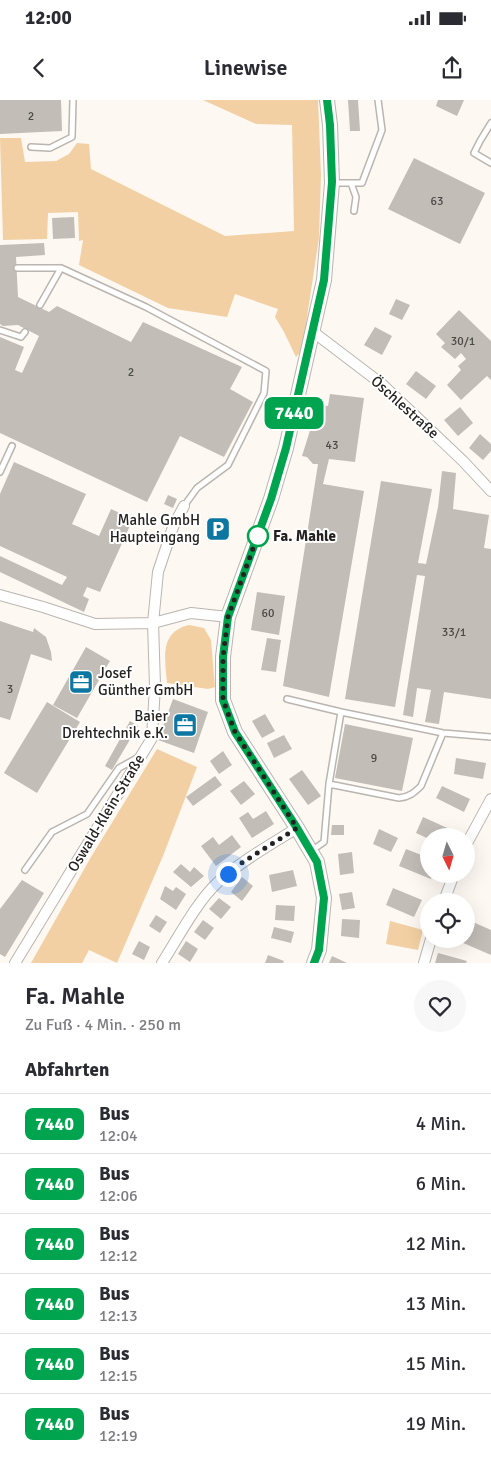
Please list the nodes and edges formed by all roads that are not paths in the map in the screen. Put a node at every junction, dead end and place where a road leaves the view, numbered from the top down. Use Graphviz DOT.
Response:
graph roads {
  1 [pos="73,100"];
  2 [pos="327,100"];
  3 [pos="378,100"];
  4 [pos="491,124"];
  5 [pos="31,147"];
  6 [pos="491,162"];
  7 [pos="332,182"];
  8 [pos="351,183"];
  9 [pos="354,211"];
  10 [pos="17,268"];
  11 [pos="62,268"];
  12 [pos="40,305"];
  13 [pos="0,330"];
  14 [pos="312,331"];
  15 [pos="25,332"];
  16 [pos="12,446"];
  17 [pos="0,472"];
  18 [pos="491,491"];
  19 [pos="184,506"];
  20 [pos="0,596"];
  21 [pos="228,617"];
  22 [pos="153,623"];
  23 [pos="287,699"];
  24 [pos="341,712"];
  25 [pos="443,732"];
  26 [pos="491,737"];
  27 [pos="141,756"];
  28 [pos="329,784"];
  29 [pos="491,799"];
  30 [pos="297,828"];
  31 [pos="475,828"];
  32 [pos="311,851"];
  33 [pos="25,870"];
  34 [pos="428,948"];
  35 [pos="15,963"];
  36 [pos="162,963"];
  37 [pos="314,963"];
  38 [pos="424,963"];
  1 -- 5 [label="lane"];
  2 -- 7 [label="street"];
  3 -- 8 [label="lane"];
  4 -- 6 [label="lane"];
  7 -- 8 [label="lane"];
  7 -- 14 [label="street"];
  8 -- 9 [label="lane"];
  10 -- 11 [label="lane"];
  11 -- 12 [label="lane"];
  11 -- 19 [label="lane"];
  13 -- 15 [label="lane"];
  14 -- 18 [label="street, Öschlestraße"];
  14 -- 21 [label="street"];
  16 -- 17 [label="lane"];
  19 -- 22 [label="street, Oswald-Klein-Straße"];
  20 -- 22 [label="street"];
  21 -- 22 [label="street"];
  21 -- 30 [label="street"];
  22 -- 27 [label="street, Oswald-Klein-Straße"];
  23 -- 24 [label="lane"];
  24 -- 25 [label="lane"];
  24 -- 28 [label="lane"];
  25 -- 26 [label="lane"];
  25 -- 28 [label="lane"];
  27 -- 33 [label="lane"];
  27 -- 35 [label="street, Oswald-Klein-Straße"];
  28 -- 32 [label="lane"];
  29 -- 31 [label="street"];
  30 -- 32 [label="street"];
  30 -- 36 [label="street"];
  32 -- 37 [label="street"];
  34 -- 38 [label="street"];
}
